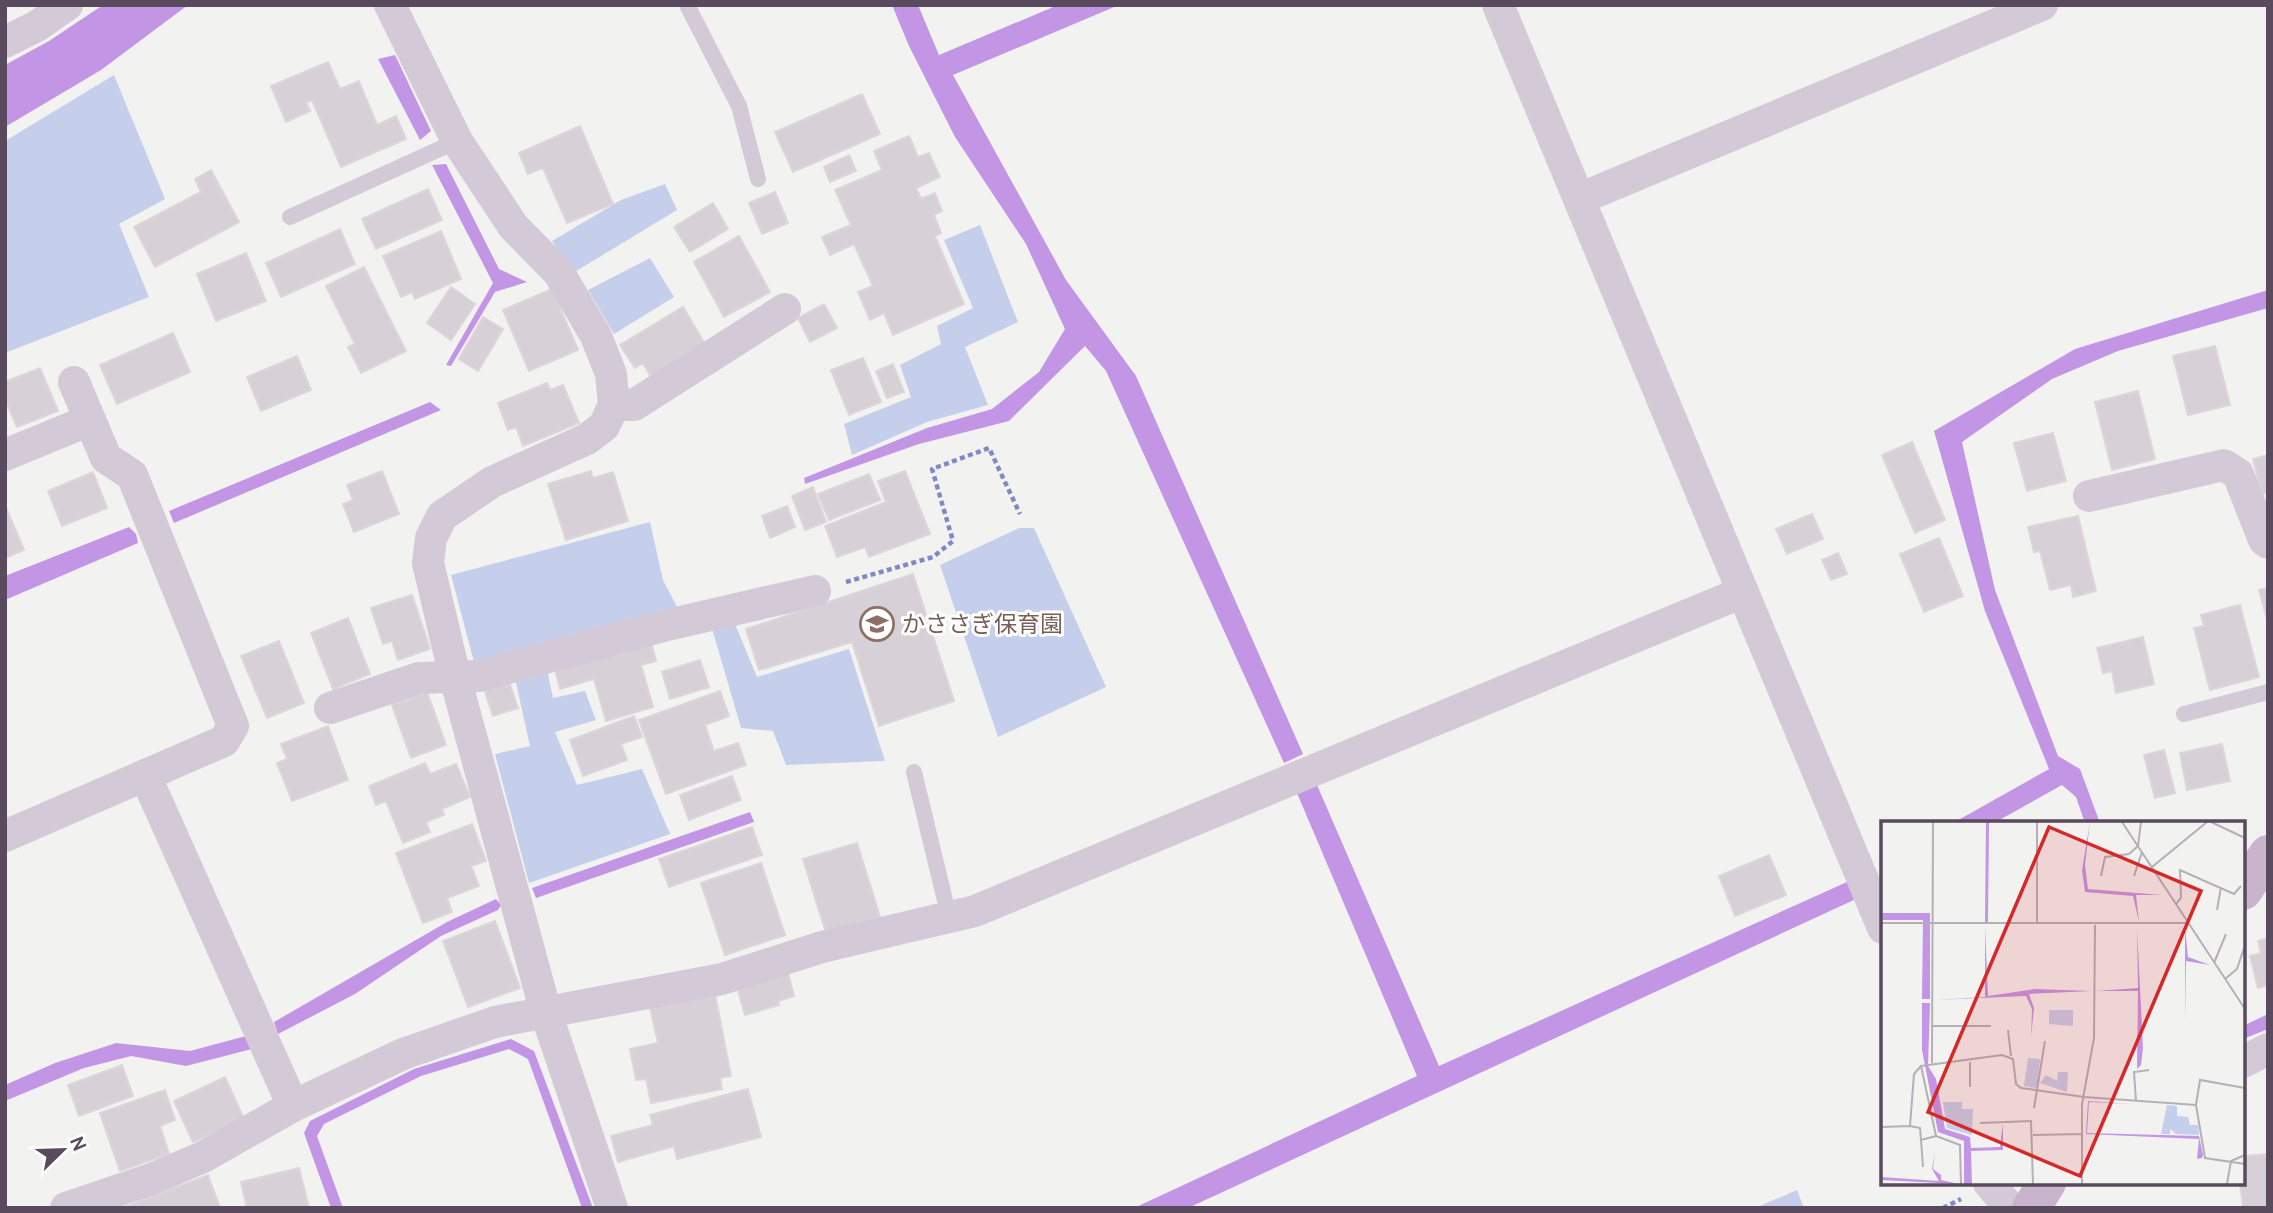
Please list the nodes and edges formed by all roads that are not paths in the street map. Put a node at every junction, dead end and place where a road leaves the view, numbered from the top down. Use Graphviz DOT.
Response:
graph roads {
  1 [pos="68,5"];
  2 [pos="390,5"];
  3 [pos="687,5"];
  4 [pos="1498,5"];
  5 [pos="2042,5"];
  6 [pos="5,42"];
  7 [pos="457,141"];
  8 [pos="758,179"];
  9 [pos="1579,199"];
  10 [pos="290,217"];
  11 [pos="785,309"];
  12 [pos="74,382"];
  13 [pos="614,405"];
  14 [pos="90,420"];
  15 [pos="5,455"];
  16 [pos="2089,496"];
  17 [pos="2268,543"];
  18 [pos="815,591"];
  19 [pos="1743,592"];
  20 [pos="455,677"];
  21 [pos="2268,692"];
  22 [pos="330,708"];
  23 [pos="2184,714"];
  24 [pos="914,772"];
  25 [pos="145,775"];
  26 [pos="5,836"];
  27 [pos="2268,854"];
  28 [pos="2245,888"];
  29 [pos="949,917"];
  30 [pos="1881,923"];
  31 [pos="546,1013"];
  32 [pos="2268,1049"];
  33 [pos="2245,1061"];
  34 [pos="293,1106"];
  35 [pos="1991,1185"];
  36 [pos="2046,1185"];
  37 [pos="66,1208"];
  38 [pos="612,1208"];
  39 [pos="2010,1208"];
  40 [pos="2031,1208"];
  1 -- 6 [label="street"];
  2 -- 7 [label="street"];
  3 -- 8 [label="lane"];
  4 -- 9 [label="street"];
  5 -- 9 [label="street"];
  7 -- 10 [label="lane"];
  7 -- 13 [label="street"];
  9 -- 19 [label="street"];
  11 -- 13 [label="street"];
  12 -- 14 [label="street"];
  13 -- 20 [label="street"];
  14 -- 15 [label="street"];
  14 -- 25 [label="street"];
  16 -- 17 [label="street"];
  18 -- 20 [label="street"];
  19 -- 29 [label="street"];
  19 -- 30 [label="street"];
  20 -- 22 [label="street"];
  20 -- 31 [label="street"];
  21 -- 23 [label="lane"];
  24 -- 29 [label="lane"];
  25 -- 26 [label="street"];
  25 -- 34 [label="street"];
  27 -- 28 [label="main road"];
  29 -- 31 [label="street"];
  31 -- 34 [label="street"];
  31 -- 38 [label="street"];
  32 -- 33 [label="street"];
  34 -- 37 [label="street"];
  35 -- 39 [label="street"];
  36 -- 40 [label="main road"];
}
